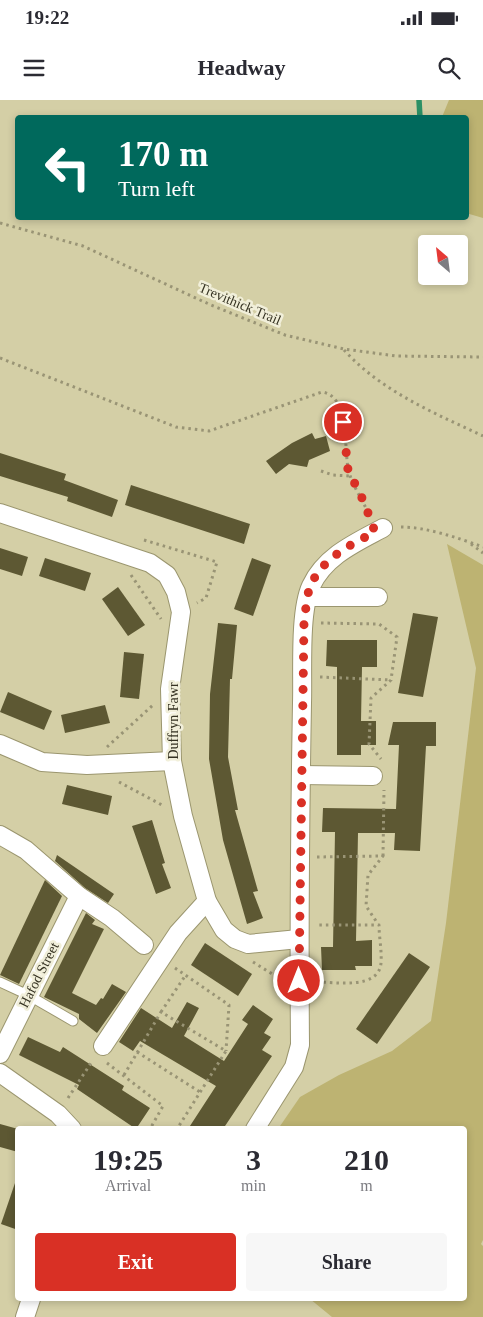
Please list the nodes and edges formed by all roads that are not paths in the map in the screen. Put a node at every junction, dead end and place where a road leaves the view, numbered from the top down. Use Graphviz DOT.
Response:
graph roads {
  1 [pos="0,513"];
  2 [pos="379,530"];
  3 [pos="308,597"];
  4 [pos="378,597"];
  5 [pos="0,744"];
  6 [pos="172,761"];
  7 [pos="301,775"];
  8 [pos="373,776"];
  9 [pos="0,835"];
  10 [pos="79,896"];
  11 [pos="206,901"];
  12 [pos="299,932"];
  13 [pos="144,945"];
  14 [pos="0,982"];
  15 [pos="28,995"];
  16 [pos="73,1021"];
  17 [pos="100,1051"];
  18 [pos="0,1054"];
  19 [pos="0,1073"];
  20 [pos="69,1126"];
  21 [pos="257,1126"];
  22 [pos="30,1301"];
  23 [pos="25,1317"];
  1 -- 6 [label="street, Duffryn Fawr"];
  2 -- 3 [label="street"];
  3 -- 4 [label="street"];
  3 -- 7 [label="street"];
  5 -- 6 [label="street"];
  6 -- 11 [label="street, Duffryn Fawr"];
  7 -- 8 [label="street"];
  7 -- 12 [label="street"];
  9 -- 10 [label="street"];
  10 -- 13 [label="street"];
  10 -- 15 [label="street, Hafod Street"];
  11 -- 12 [label="street, Duffryn Fawr"];
  11 -- 17 [label="street"];
  12 -- 21 [label="street"];
  14 -- 15 [label="lane"];
  15 -- 16 [label="lane"];
  15 -- 18 [label="street, Hafod Street"];
  19 -- 20 [label="street"];
  22 -- 23 [label="street"];
}
